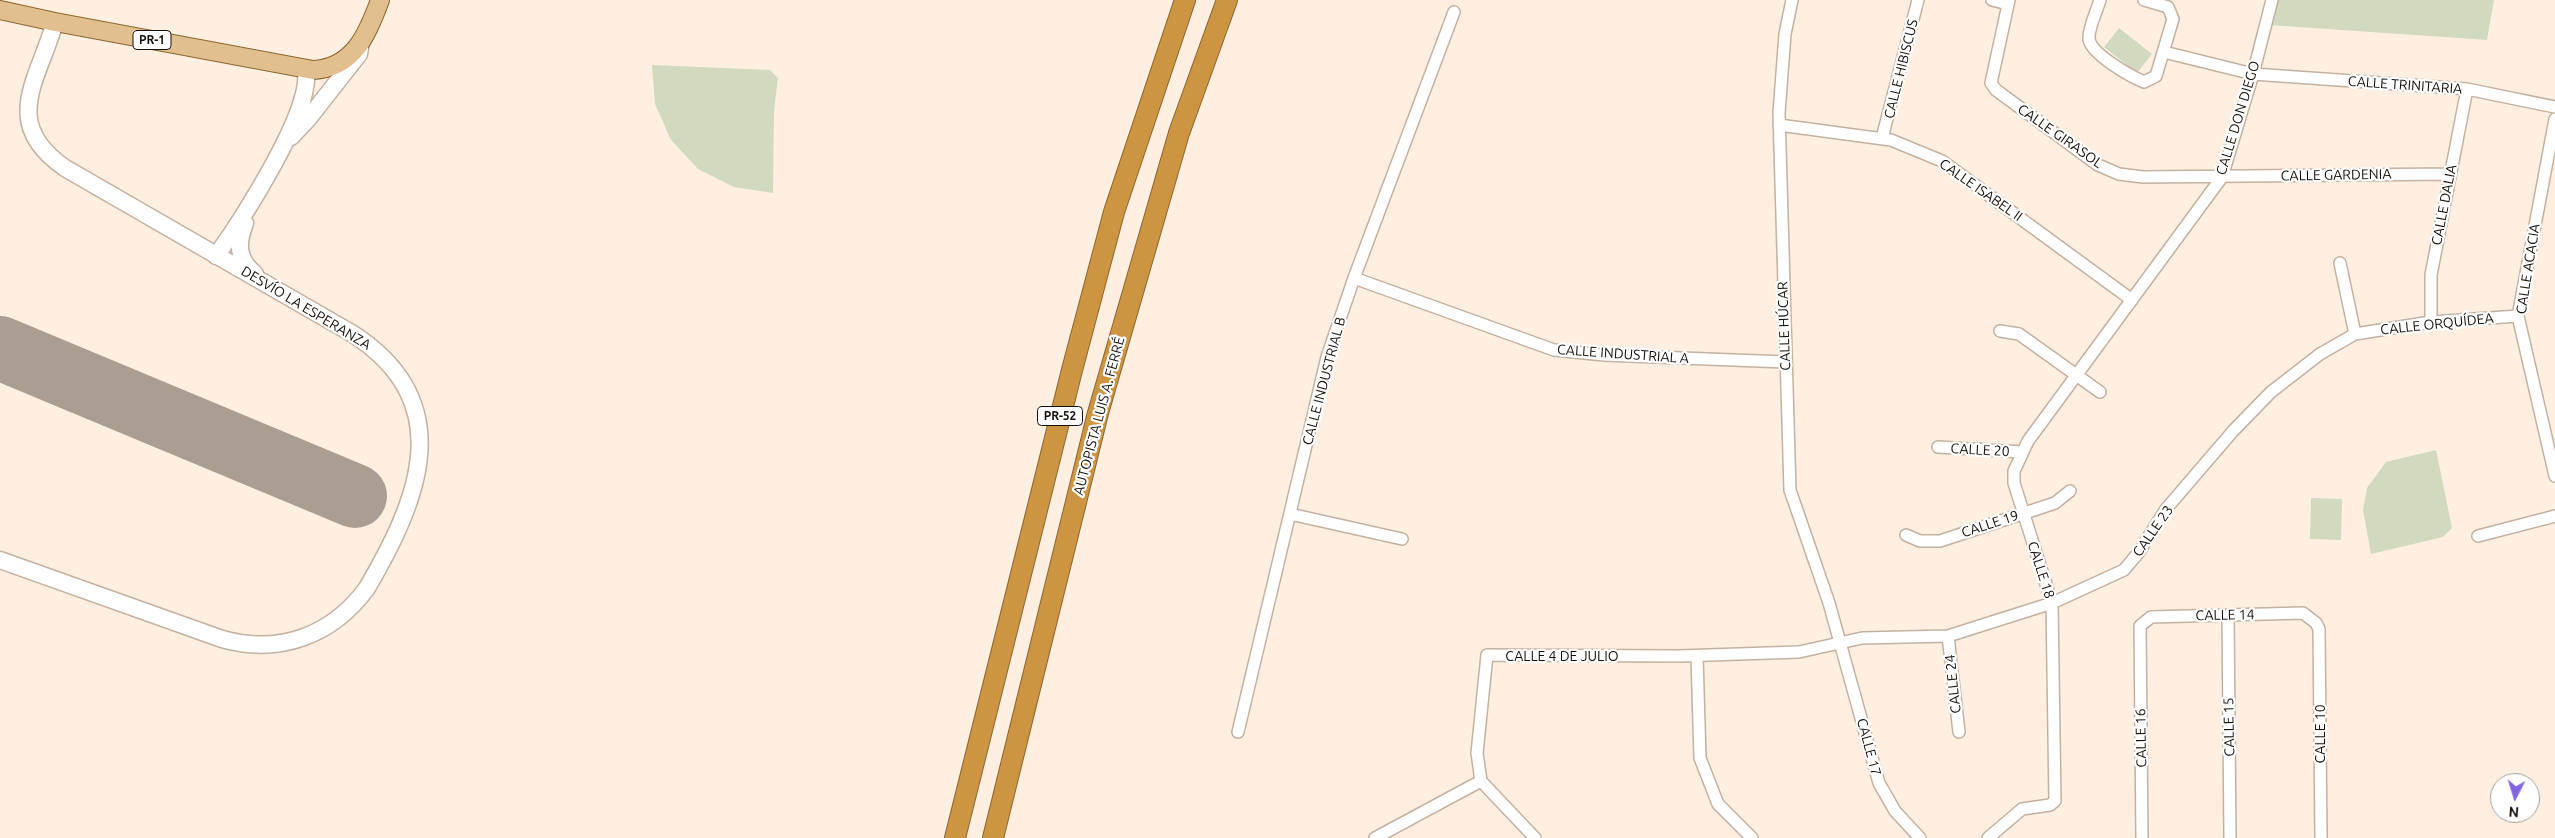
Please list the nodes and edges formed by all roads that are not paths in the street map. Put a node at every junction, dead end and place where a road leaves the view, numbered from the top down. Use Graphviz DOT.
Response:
graph roads {
  1 [pos="368,0"];
  2 [pos="380,0"];
  3 [pos="1177,0"];
  4 [pos="1185,0"];
  5 [pos="1227,0"];
  6 [pos="1792,0"];
  7 [pos="1918,0"];
  8 [pos="1992,0"];
  9 [pos="2100,0"];
  10 [pos="2144,0"];
  11 [pos="2272,0"];
  12 [pos="2009,2"];
  13 [pos="0,10"];
  14 [pos="1454,12"];
  15 [pos="55,22"];
  16 [pos="1173,31"];
  17 [pos="361,45"];
  18 [pos="2164,52"];
  19 [pos="305,69"];
  20 [pos="2253,74"];
  21 [pos="2467,90"];
  22 [pos="2555,107"];
  23 [pos="2555,119"];
  24 [pos="1779,125"];
  25 [pos="1882,138"];
  26 [pos="286,142"];
  27 [pos="2450,174"];
  28 [pos="2222,177"];
  29 [pos="249,209"];
  30 [pos="216,256"];
  31 [pos="2340,263"];
  32 [pos="1354,278"];
  33 [pos="266,284"];
  34 [pos="2132,300"];
  35 [pos="2518,316"];
  36 [pos="2431,322"];
  37 [pos="2000,331"];
  38 [pos="2355,334"];
  39 [pos="1785,362"];
  40 [pos="2076,374"];
  41 [pos="2100,392"];
  42 [pos="1938,447"];
  43 [pos="2022,452"];
  44 [pos="2555,476"];
  45 [pos="2070,491"];
  46 [pos="1290,514"];
  47 [pos="2022,514"];
  48 [pos="2555,516"];
  49 [pos="1906,535"];
  50 [pos="2478,536"];
  51 [pos="1402,539"];
  52 [pos="0,560"];
  53 [pos="2052,603"];
  54 [pos="2228,616"];
  55 [pos="2319,629"];
  56 [pos="1948,636"];
  57 [pos="2140,639"];
  58 [pos="1841,644"];
  59 [pos="1697,656"];
  60 [pos="1238,732"];
  61 [pos="1959,732"];
  62 [pos="1481,781"];
  63 [pos="954,838"];
  64 [pos="993,838"];
  65 [pos="1375,838"];
  66 [pos="1535,838"];
  67 [pos="1752,838"];
  68 [pos="1920,838"];
  69 [pos="1988,838"];
  70 [pos="2142,838"];
  71 [pos="2230,838"];
  72 [pos="2321,838"];
  1 -- 19 [label="main road"];
  2 -- 17 [label="main road"];
  3 -- 16 [label="highway"];
  4 -- 16 [label="highway, PR-52"];
  5 -- 64 [label="highway, AUTOPISTA LUIS A. FERRÉ / PR-52"];
  6 -- 24 [label="street, CALLE HÚCAR"];
  7 -- 25 [label="street, CALLE HIBISCUS"];
  8 -- 12 [label="street"];
  9 -- 18 [label="street"];
  10 -- 18 [label="street"];
  11 -- 20 [label="street, CALLE DON DIEGO"];
  12 -- 28 [label="street, CALLE GIRASOL"];
  13 -- 15 [label="main road, PR-1"];
  14 -- 32 [label="street, CALLE INDUSTRIAL B"];
  15 -- 19 [label="main road, PR-1"];
  15 -- 30 [label="main road, DESVÍO LA ESPERANZA"];
  16 -- 63 [label="highway, PR-52"];
  17 -- 19 [label="main road, PR-1"];
  17 -- 26 [label="main road"];
  18 -- 20 [label="street, CALLE TRINITARIA"];
  19 -- 26 [label="main road"];
  20 -- 21 [label="street, CALLE TRINITARIA"];
  20 -- 28 [label="street, CALLE DON DIEGO"];
  21 -- 22 [label="street, CALLE TRINITARIA"];
  21 -- 27 [label="street, CALLE DALIA"];
  23 -- 35 [label="street, CALLE ACACIA"];
  24 -- 25 [label="street, CALLE ISABEL II"];
  24 -- 39 [label="street, CALLE HÚCAR"];
  25 -- 34 [label="street, CALLE ISABEL II"];
  26 -- 29 [label="main road"];
  27 -- 28 [label="street, CALLE GARDENIA"];
  27 -- 36 [label="street, CALLE DALIA"];
  28 -- 34 [label="street, CALLE DON DIEGO"];
  29 -- 30 [label="main road"];
  29 -- 33 [label="main road"];
  30 -- 33 [label="main road, DESVÍO LA ESPERANZA"];
  31 -- 38 [label="street"];
  32 -- 39 [label="street, CALLE INDUSTRIAL A"];
  32 -- 46 [label="street, CALLE INDUSTRIAL B"];
  33 -- 52 [label="main road, DESVÍO LA ESPERANZA"];
  34 -- 40 [label="street, CALLE 18"];
  35 -- 36 [label="street, CALLE ORQUÍDEA"];
  35 -- 44 [label="street, CALLE ACACIA"];
  36 -- 38 [label="street, CALLE ORQUÍDEA"];
  37 -- 40 [label="street"];
  38 -- 53 [label="street, CALLE 23"];
  39 -- 58 [label="street, CALLE HÚCAR"];
  40 -- 41 [label="street"];
  40 -- 43 [label="street, CALLE 18"];
  42 -- 43 [label="street, CALLE 20"];
  43 -- 47 [label="street, CALLE 18"];
  45 -- 47 [label="street, CALLE 19"];
  46 -- 51 [label="street"];
  46 -- 60 [label="street, CALLE INDUSTRIAL B"];
  47 -- 49 [label="street, CALLE 19"];
  47 -- 53 [label="street, CALLE 18"];
  48 -- 50 [label="street"];
  53 -- 56 [label="street, CALLE 23"];
  53 -- 69 [label="street, CALLE 18"];
  54 -- 55 [label="street, CALLE 14"];
  54 -- 57 [label="street, CALLE 14"];
  54 -- 71 [label="street, CALLE 15"];
  55 -- 72 [label="street, CALLE 10"];
  56 -- 58 [label="street, CALLE 23"];
  56 -- 61 [label="street, CALLE 24"];
  57 -- 70 [label="street, CALLE 16"];
  58 -- 59 [label="street, CALLE 4 DE JULIO"];
  58 -- 68 [label="street, CALLE 17"];
  59 -- 62 [label="street, CALLE 4 DE JULIO"];
  59 -- 67 [label="street"];
  62 -- 65 [label="street"];
  62 -- 66 [label="street"];
}
